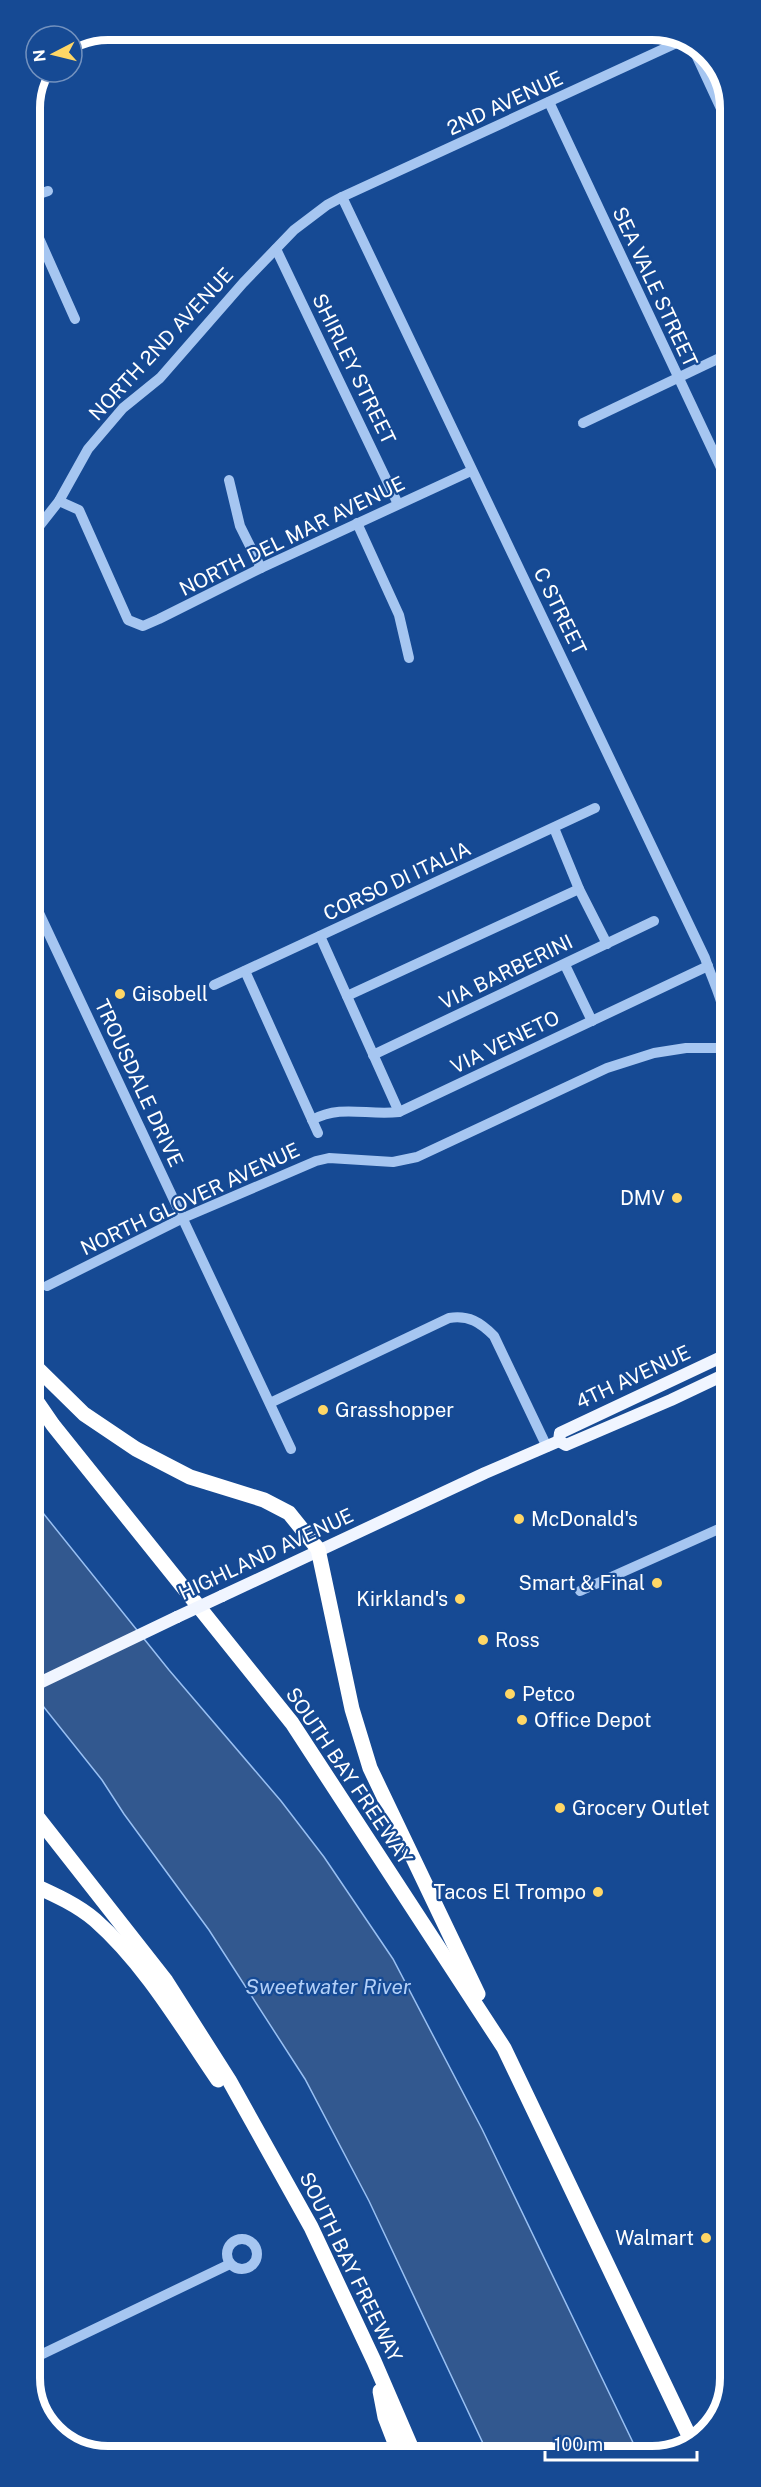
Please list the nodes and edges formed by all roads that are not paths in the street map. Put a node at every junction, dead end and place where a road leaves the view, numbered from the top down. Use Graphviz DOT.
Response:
graph roads {
  1 [pos="674,44"];
  2 [pos="697,57"];
  3 [pos="549,102"];
  4 [pos="720,106"];
  5 [pos="48,191"];
  6 [pos="41,193"];
  7 [pos="342,197"];
  8 [pos="41,242"];
  9 [pos="276,249"];
  10 [pos="75,318"];
  11 [pos="720,358"];
  12 [pos="679,378"];
  13 [pos="583,423"];
  14 [pos="720,466"];
  15 [pos="471,471"];
  16 [pos="229,480"];
  17 [pos="59,501"];
  18 [pos="398,504"];
  19 [pos="357,523"];
  20 [pos="41,524"];
  21 [pos="261,568"];
  22 [pos="409,658"];
  23 [pos="595,808"];
  24 [pos="554,828"];
  25 [pos="579,889"];
  26 [pos="41,917"];
  27 [pos="654,921"];
  28 [pos="320,936"];
  29 [pos="608,944"];
  30 [pos="565,964"];
  31 [pos="708,966"];
  32 [pos="245,971"];
  33 [pos="214,985"];
  34 [pos="720,993"];
  35 [pos="347,996"];
  36 [pos="592,1021"];
  37 [pos="720,1047"];
  38 [pos="373,1055"];
  39 [pos="399,1112"];
  40 [pos="312,1120"];
  41 [pos="318,1133"];
  42 [pos="183,1218"];
  43 [pos="47,1286"];
  44 [pos="720,1358"];
  45 [pos="41,1372"];
  46 [pos="720,1377"];
  47 [pos="270,1403"];
  48 [pos="41,1408"];
  49 [pos="559,1441"];
  50 [pos="547,1447"];
  51 [pos="291,1449"];
  52 [pos="518,1458"];
  53 [pos="720,1528"];
  54 [pos="318,1549"];
  55 [pos="580,1591"];
  56 [pos="41,1682"];
  57 [pos="41,1822"];
  58 [pos="41,1888"];
  59 [pos="504,2048"];
  60 [pos="283,2175"];
  61 [pos="230,2264"];
  62 [pos="41,2355"];
  63 [pos="374,2361"];
  64 [pos="689,2435"];
  65 [pos="396,2446"];
  66 [pos="411,2446"];
  1 -- 3 [label="street, 2ND AVENUE"];
  2 -- 4 [label="street"];
  3 -- 7 [label="street, 2ND AVENUE"];
  3 -- 12 [label="street, SEA VALE STREET"];
  5 -- 6 [label="street"];
  7 -- 9 [label="street, NORTH 2ND AVENUE"];
  7 -- 15 [label="street, C STREET"];
  8 -- 10 [label="street"];
  9 -- 17 [label="street, NORTH 2ND AVENUE"];
  9 -- 18 [label="street, SHIRLEY STREET"];
  11 -- 12 [label="street"];
  12 -- 13 [label="street"];
  12 -- 14 [label="street, SEA VALE STREET"];
  15 -- 18 [label="street, NORTH DEL MAR AVENUE"];
  15 -- 31 [label="street, C STREET"];
  16 -- 21 [label="street"];
  17 -- 20 [label="street, NORTH 2ND AVENUE"];
  17 -- 21 [label="street, NORTH DEL MAR AVENUE"];
  18 -- 19 [label="street, NORTH DEL MAR AVENUE"];
  19 -- 21 [label="street, NORTH DEL MAR AVENUE"];
  19 -- 22 [label="street"];
  23 -- 24 [label="street, CORSO DI ITALIA"];
  24 -- 25 [label="street"];
  24 -- 28 [label="street, CORSO DI ITALIA"];
  25 -- 29 [label="street"];
  25 -- 35 [label="street"];
  26 -- 42 [label="street, TROUSDALE DRIVE"];
  27 -- 29 [label="street, VIA BARBERINI"];
  28 -- 32 [label="street, CORSO DI ITALIA"];
  28 -- 35 [label="street"];
  29 -- 30 [label="street, VIA BARBERINI"];
  30 -- 36 [label="street"];
  30 -- 38 [label="street, VIA BARBERINI"];
  31 -- 34 [label="street, C STREET"];
  31 -- 36 [label="street, VIA VENETO"];
  32 -- 33 [label="street, CORSO DI ITALIA"];
  32 -- 40 [label="street"];
  35 -- 38 [label="street"];
  36 -- 39 [label="street, VIA VENETO"];
  37 -- 42 [label="street, NORTH GLOVER AVENUE"];
  38 -- 39 [label="street"];
  39 -- 40 [label="street, VIA VENETO"];
  40 -- 41 [label="street"];
  42 -- 43 [label="street, NORTH GLOVER AVENUE"];
  42 -- 47 [label="street, TROUSDALE DRIVE"];
  44 -- 49 [label="main road, 4TH AVENUE"];
  45 -- 54 [label="highway"];
  46 -- 49 [label="main road, 4TH AVENUE"];
  47 -- 50 [label="street"];
  47 -- 51 [label="street, TROUSDALE DRIVE"];
  48 -- 59 [label="highway, SOUTH BAY FREEWAY"];
  49 -- 50 [label="main road, 4TH AVENUE"];
  50 -- 52 [label="main road, 4TH AVENUE"];
  52 -- 54 [label="main road, HIGHLAND AVENUE"];
  53 -- 55 [label="street"];
  54 -- 56 [label="main road, HIGHLAND AVENUE, bridge"];
  54 -- 59 [label="highway"];
  57 -- 60 [label="highway, SOUTH BAY FREEWAY"];
  58 -- 60 [label="highway"];
  59 -- 64 [label="highway, SOUTH BAY FREEWAY"];
  60 -- 63 [label="highway, SOUTH BAY FREEWAY"];
  61 -- 62 [label="street"];
  63 -- 65 [label="highway"];
  63 -- 66 [label="highway, SOUTH BAY FREEWAY"];
}
